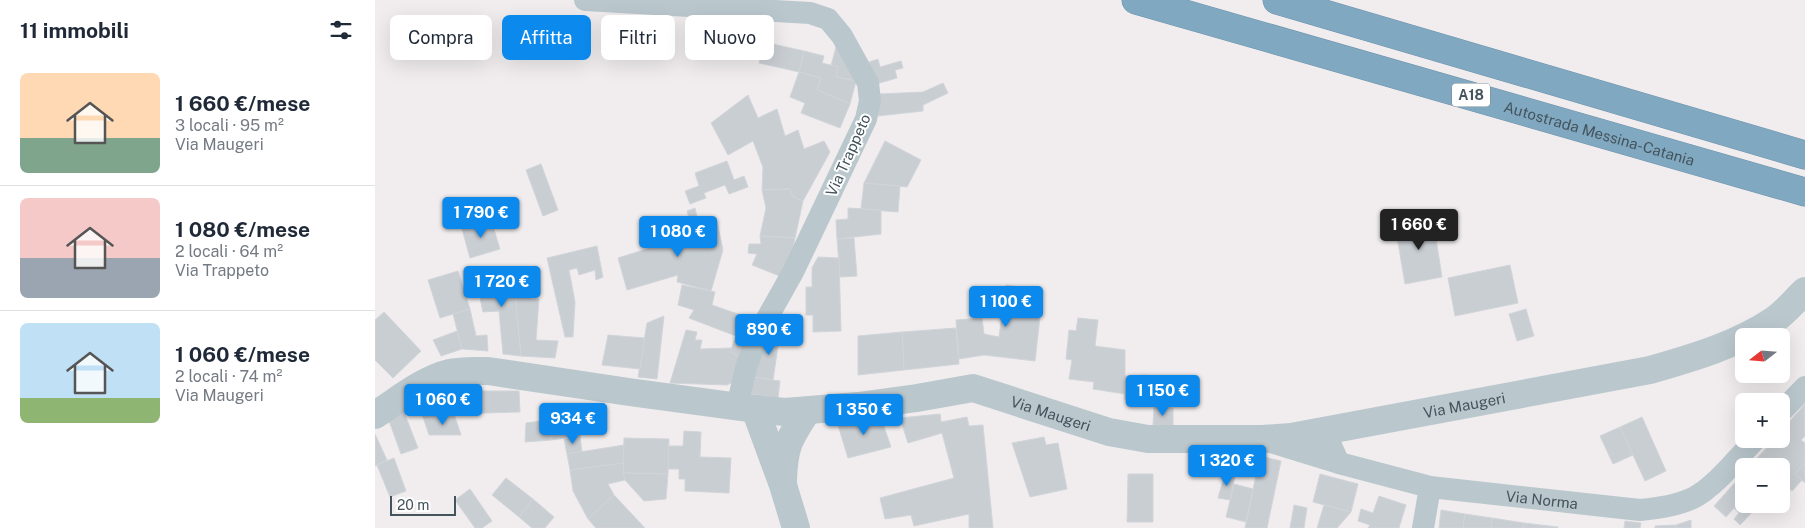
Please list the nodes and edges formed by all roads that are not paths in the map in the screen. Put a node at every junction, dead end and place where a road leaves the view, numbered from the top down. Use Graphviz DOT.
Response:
graph roads {
  1 [pos="585,0"];
  2 [pos="1136,0"];
  3 [pos="1277,0"];
  4 [pos="1805,154"];
  5 [pos="1805,192"];
  6 [pos="1805,291"];
  7 [pos="1805,387"];
  8 [pos="1790,403"];
  9 [pos="746,408"];
  10 [pos="807,411"];
  11 [pos="375,415"];
  12 [pos="1327,431"];
  13 [pos="1262,440"];
  14 [pos="1747,448"];
  15 [pos="1339,463"];
  16 [pos="783,485"];
  17 [pos="1430,487"];
  18 [pos="796,528"];
  19 [pos="1423,528"];
  1 -- 9 [label="street, Via Trappeto"];
  2 -- 5 [label="highway, Autostrada Messina-Catania / A18"];
  3 -- 4 [label="highway, A18"];
  6 -- 12 [label="street, Via Maugeri"];
  7 -- 8 [label="street"];
  9 -- 10 [label="street, Via Maugeri"];
  9 -- 11 [label="street, Via Maugeri"];
  9 -- 16 [label="street"];
  10 -- 13 [label="street, Via Maugeri"];
  10 -- 16 [label="street"];
  12 -- 13 [label="street, Via Maugeri"];
  12 -- 15 [label="street"];
  13 -- 15 [label="street, Via Norma"];
  14 -- 17 [label="street, Via Norma"];
  15 -- 17 [label="street, Via Norma"];
  16 -- 18 [label="street"];
  17 -- 19 [label="street"];
}
